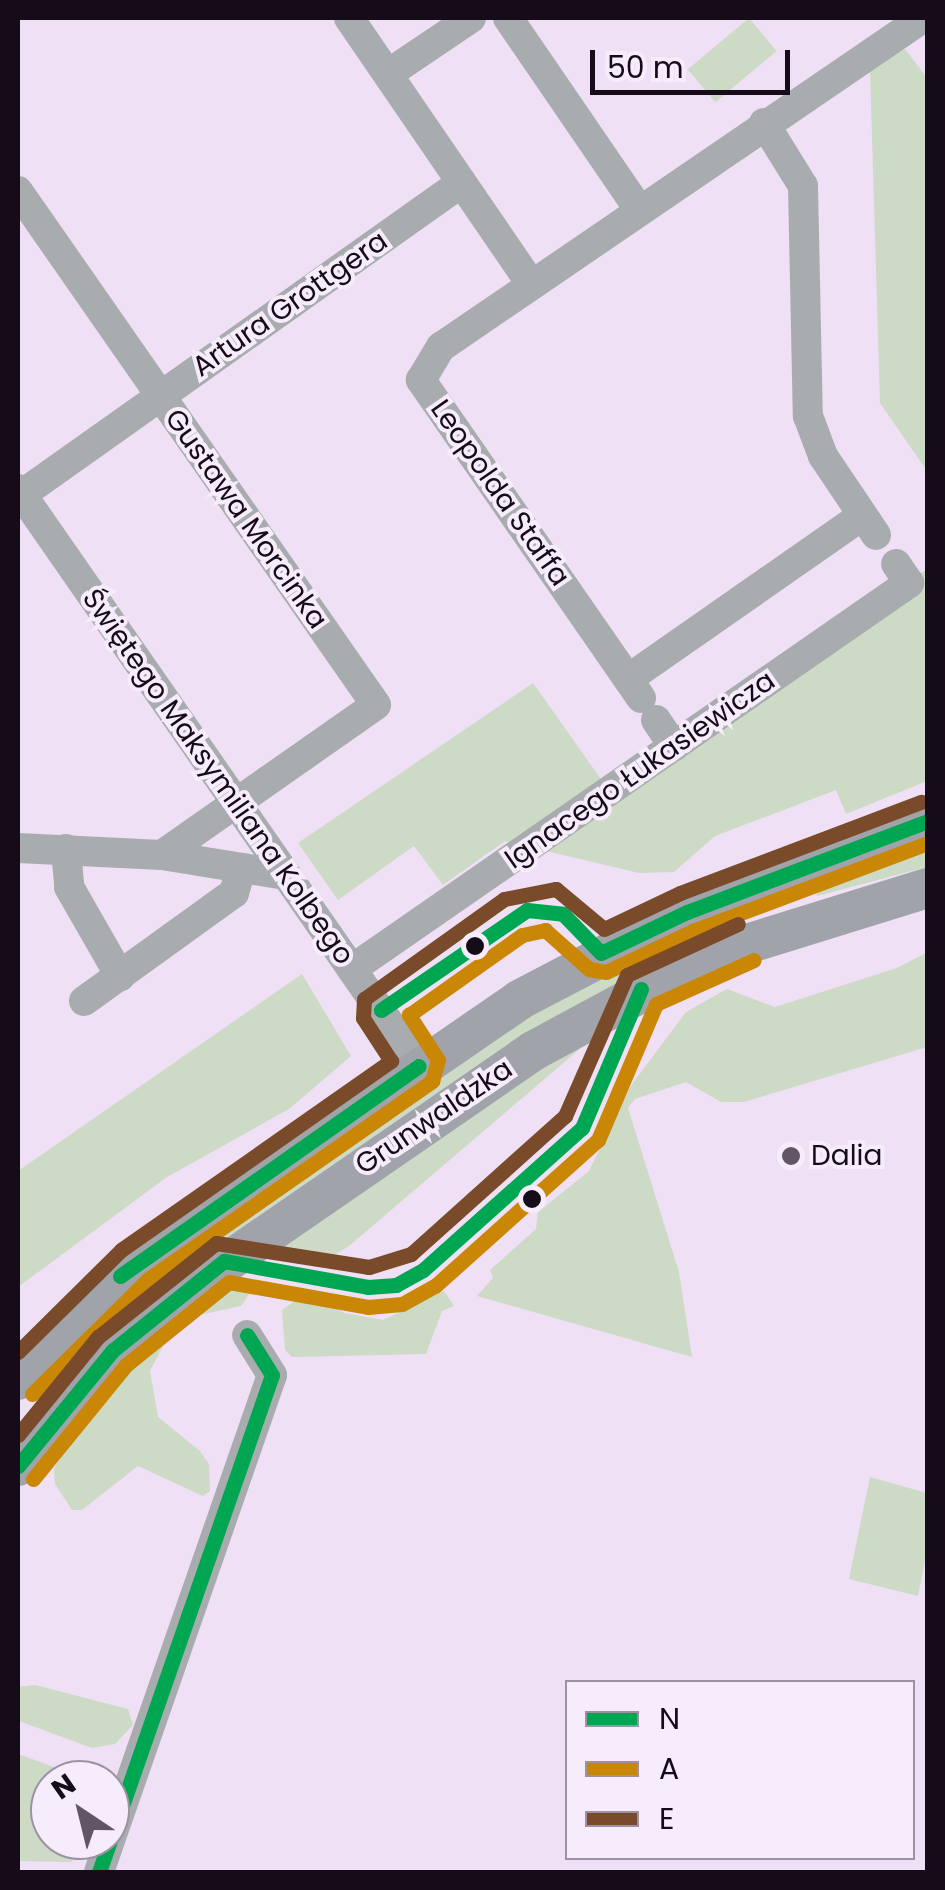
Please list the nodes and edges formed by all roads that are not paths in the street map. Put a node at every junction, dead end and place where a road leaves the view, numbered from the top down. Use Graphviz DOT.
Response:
graph roads {
  1 [pos="348,18"];
  2 [pos="471,18"];
  3 [pos="508,18"];
  4 [pos="919,18"];
  5 [pos="388,74"];
  6 [pos="764,123"];
  7 [pos="462,184"];
  8 [pos="18,191"];
  9 [pos="639,208"];
  10 [pos="531,284"];
  11 [pos="160,396"];
  12 [pos="20,492"];
  13 [pos="896,564"];
  14 [pos="642,699"];
  15 [pos="674,748"];
  16 [pos="234,803"];
  17 [pos="928,821"];
  18 [pos="18,848"];
  19 [pos="66,850"];
  20 [pos="162,855"];
  21 [pos="241,868"];
  22 [pos="286,875"];
  23 [pos="928,888"];
  24 [pos="352,969"];
  25 [pos="120,976"];
  26 [pos="84,1001"];
  27 [pos="419,1066"];
  28 [pos="247,1336"];
  29 [pos="18,1380"];
  30 [pos="18,1466"];
  31 [pos="99,1872"];
  1 -- 5 [label="street"];
  2 -- 5 [label="street"];
  3 -- 9 [label="street"];
  4 -- 6 [label="street"];
  5 -- 7 [label="street"];
  6 -- 9 [label="street"];
  6 -- 14 [label="street"];
  7 -- 10 [label="street"];
  7 -- 11 [label="street, Artura Grottgera"];
  8 -- 11 [label="street, Gustawa Morcinka"];
  9 -- 10 [label="street"];
  10 -- 14 [label="street, Leopolda Staffa"];
  11 -- 12 [label="street, Artura Grottgera"];
  11 -- 16 [label="street, Gustawa Morcinka"];
  12 -- 16 [label="street, Świętego Maksymiliana Kolbego"];
  13 -- 15 [label="street, Ignacego Łukasiewicza"];
  14 -- 15 [label="street"];
  15 -- 24 [label="street, Ignacego Łukasiewicza"];
  16 -- 20 [label="street"];
  16 -- 22 [label="street, Świętego Maksymiliana Kolbego"];
  17 -- 27 [label="main road, Grunwaldzka"];
  18 -- 19 [label="street"];
  19 -- 20 [label="street"];
  19 -- 25 [label="street"];
  20 -- 21 [label="street"];
  21 -- 22 [label="street"];
  21 -- 25 [label="street"];
  22 -- 24 [label="street, Świętego Maksymiliana Kolbego"];
  23 -- 30 [label="main road, Grunwaldzka"];
  24 -- 27 [label="street, Świętego Maksymiliana Kolbego"];
  25 -- 26 [label="street"];
  27 -- 29 [label="main road, Grunwaldzka"];
  28 -- 31 [label="street"];
}
